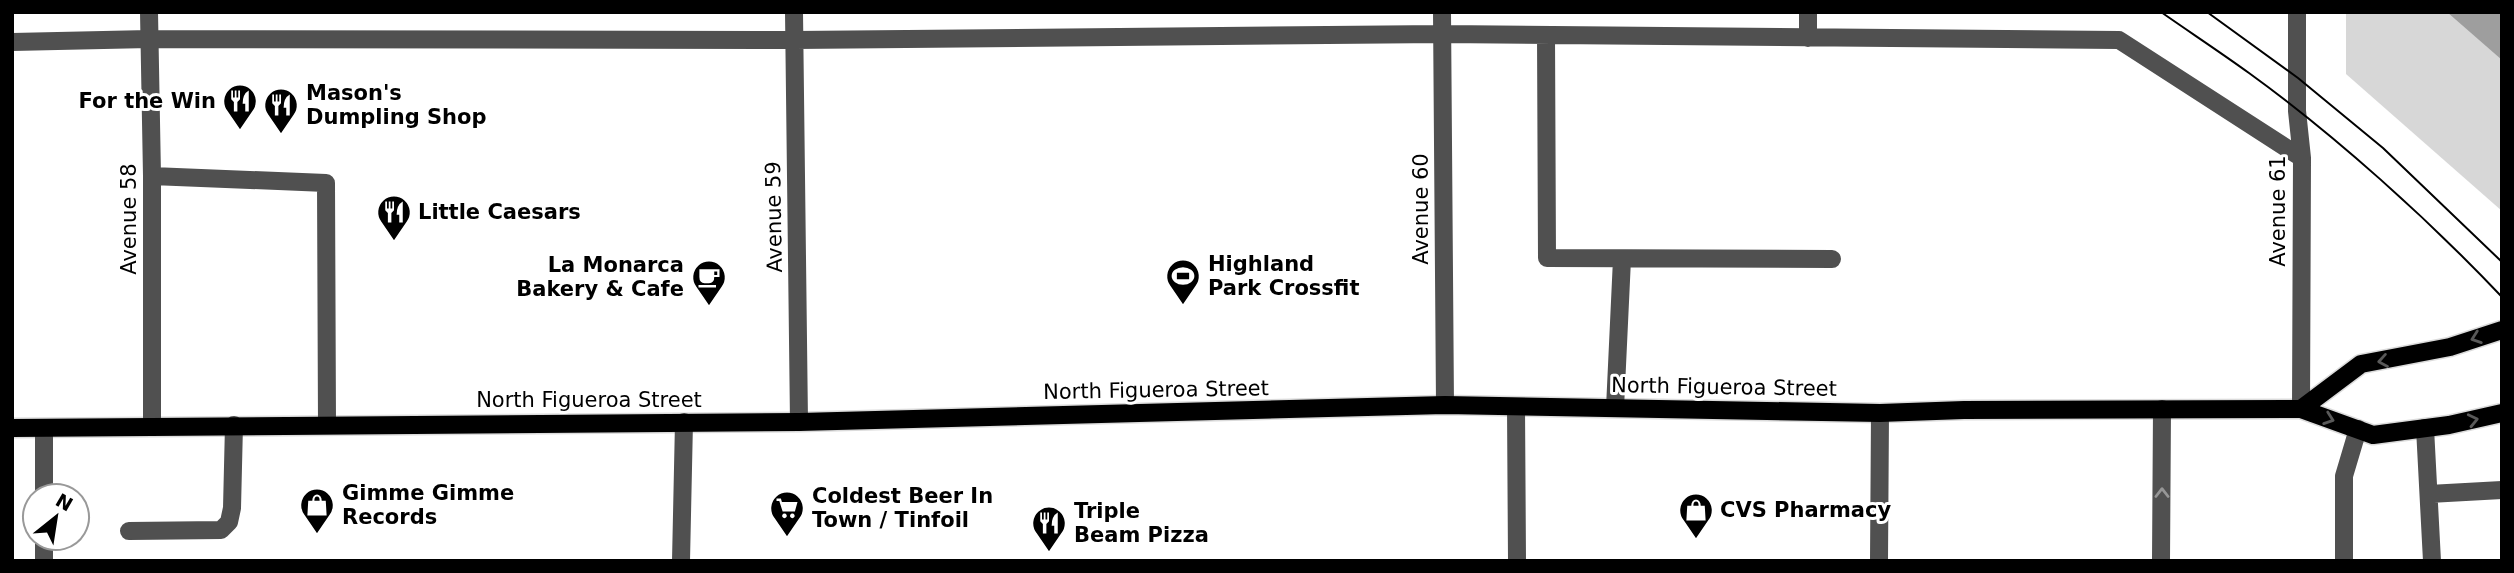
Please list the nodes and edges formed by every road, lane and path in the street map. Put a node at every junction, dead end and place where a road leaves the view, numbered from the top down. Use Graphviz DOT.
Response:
graph roads {
  1 [pos="149,12"];
  2 [pos="794,12"];
  3 [pos="1442,12"];
  4 [pos="1808,12"];
  5 [pos="2297,12"];
  6 [pos="1442,34"];
  7 [pos="1546,35"];
  8 [pos="1808,38"];
  9 [pos="149,39"];
  10 [pos="795,40"];
  11 [pos="12,42"];
  12 [pos="2302,158"];
  13 [pos="152,176"];
  14 [pos="1622,259"];
  15 [pos="1832,259"];
  16 [pos="2502,330"];
  17 [pos="1445,405"];
  18 [pos="1516,407"];
  19 [pos="1615,408"];
  20 [pos="2301,409"];
  21 [pos="2162,410"];
  22 [pos="1880,412"];
  23 [pos="2502,413"];
  24 [pos="684,422"];
  25 [pos="799,422"];
  26 [pos="152,425"];
  27 [pos="234,425"];
  28 [pos="327,425"];
  29 [pos="12,428"];
  30 [pos="44,428"];
  31 [pos="2425,428"];
  32 [pos="2358,429"];
  33 [pos="44,482"];
  34 [pos="2502,490"];
  35 [pos="2428,494"];
  36 [pos="130,531"];
  37 [pos="681,561"];
  38 [pos="1517,561"];
  39 [pos="1879,561"];
  40 [pos="2161,561"];
  41 [pos="2344,561"];
  42 [pos="2432,561"];
  1 -- 9 [label="street, Avenue 58"];
  2 -- 10 [label="street, Avenue 59"];
  3 -- 6 [label="street, Avenue 60"];
  4 -- 8 [label="street"];
  5 -- 12 [label="street, Avenue 61"];
  6 -- 7 [label="street"];
  6 -- 10 [label="street"];
  6 -- 17 [label="street, Avenue 60"];
  7 -- 8 [label="street"];
  7 -- 14 [label="street"];
  8 -- 12 [label="street"];
  9 -- 10 [label="street"];
  9 -- 11 [label="street"];
  9 -- 13 [label="street, Avenue 58"];
  10 -- 25 [label="street, Avenue 59"];
  12 -- 20 [label="street, Avenue 61"];
  13 -- 26 [label="street, Avenue 58"];
  13 -- 28 [label="street"];
  14 -- 15 [label="street"];
  14 -- 19 [label="street"];
  16 -- 20 [label="main road, one-way"];
  17 -- 18 [label="main road, North Figueroa Street"];
  17 -- 25 [label="main road, North Figueroa Street"];
  18 -- 19 [label="main road, North Figueroa Street"];
  18 -- 38 [label="street"];
  19 -- 22 [label="main road, North Figueroa Street"];
  20 -- 21 [label="main road, North Figueroa Street"];
  20 -- 32 [label="main road, North Figueroa Street, one-way"];
  21 -- 22 [label="main road, North Figueroa Street"];
  40 -- 21 [label="street, one-way"];
  22 -- 39 [label="street"];
  31 -- 23 [label="main road, North Figueroa Street, one-way"];
  24 -- 25 [label="main road, North Figueroa Street"];
  24 -- 28 [label="main road, North Figueroa Street"];
  24 -- 37 [label="street"];
  26 -- 27 [label="main road, North Figueroa Street"];
  26 -- 30 [label="main road, North Figueroa Street"];
  27 -- 28 [label="main road, North Figueroa Street"];
  27 -- 36 [label="street"];
  29 -- 30 [label="main road, North Figueroa Street"];
  30 -- 33 [label="street"];
  31 -- 32 [label="main road, North Figueroa Street"];
  31 -- 35 [label="street"];
  32 -- 41 [label="street"];
  34 -- 35 [label="street"];
  35 -- 42 [label="street"];
}
